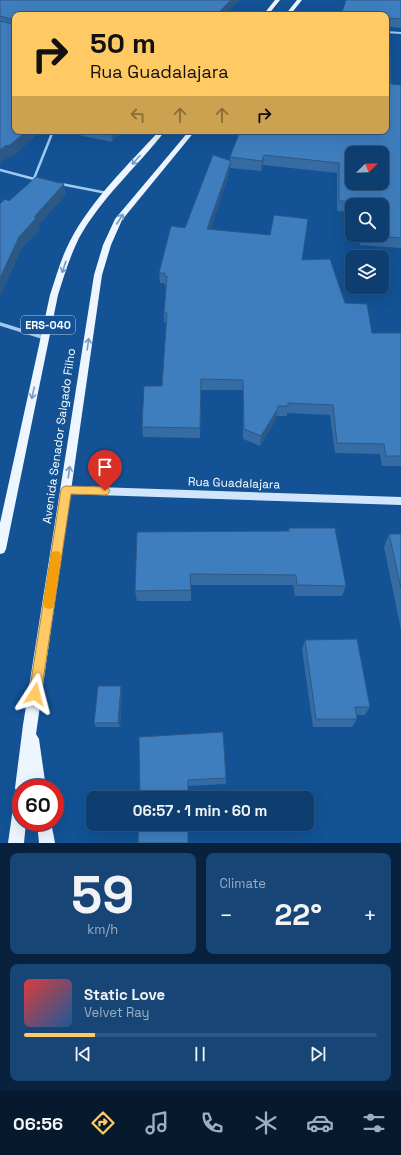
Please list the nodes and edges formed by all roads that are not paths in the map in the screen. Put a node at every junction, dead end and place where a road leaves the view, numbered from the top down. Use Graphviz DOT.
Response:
graph roads {
  1 [pos="278,0"];
  2 [pos="300,0"];
  3 [pos="268,12"];
  4 [pos="290,12"];
  5 [pos="389,32"];
  6 [pos="401,33"];
  7 [pos="52,134"];
  8 [pos="159,134"];
  9 [pos="190,134"];
  10 [pos="0,170"];
  11 [pos="35,179"];
  12 [pos="42,180"];
  13 [pos="57,183"];
  14 [pos="30,184"];
  15 [pos="107,193"];
  16 [pos="0,324"];
  17 [pos="45,338"];
  18 [pos="66,490"];
  19 [pos="401,501"];
  20 [pos="0,549"];
  21 [pos="30,725"];
  22 [pos="23,779"];
  23 [pos="38,779"];
  24 [pos="17,831"];
  25 [pos="45,831"];
  26 [pos="16,843"];
  27 [pos="47,843"];
  1 -- 3 [label="main road"];
  2 -- 4 [label="main road"];
  5 -- 6 [label="street"];
  7 -- 11 [label="street"];
  8 -- 15 [label="main road, ERS-040, one-way"];
  18 -- 9 [label="main road, Avenida Senador Salgado Filho / ERS-040, one-way"];
  10 -- 11 [label="street"];
  11 -- 12 [label="street"];
  11 -- 14 [label="street"];
  13 -- 15 [label="street"];
  15 -- 17 [label="main road, ERS-040, one-way"];
  16 -- 17 [label="street"];
  17 -- 20 [label="main road, ERS-040, one-way"];
  18 -- 19 [label="street, Rua Guadalajara"];
  18 -- 21 [label="main road, Avenida Senador Salgado Filho / ERS-040"];
  21 -- 22 [label="main road, Avenida Senador Salgado Filho / ERS-040"];
  21 -- 23 [label="main road, Avenida Senador Salgado Filho"];
  24 -- 26 [label="main road"];
  25 -- 27 [label="main road"];
}
